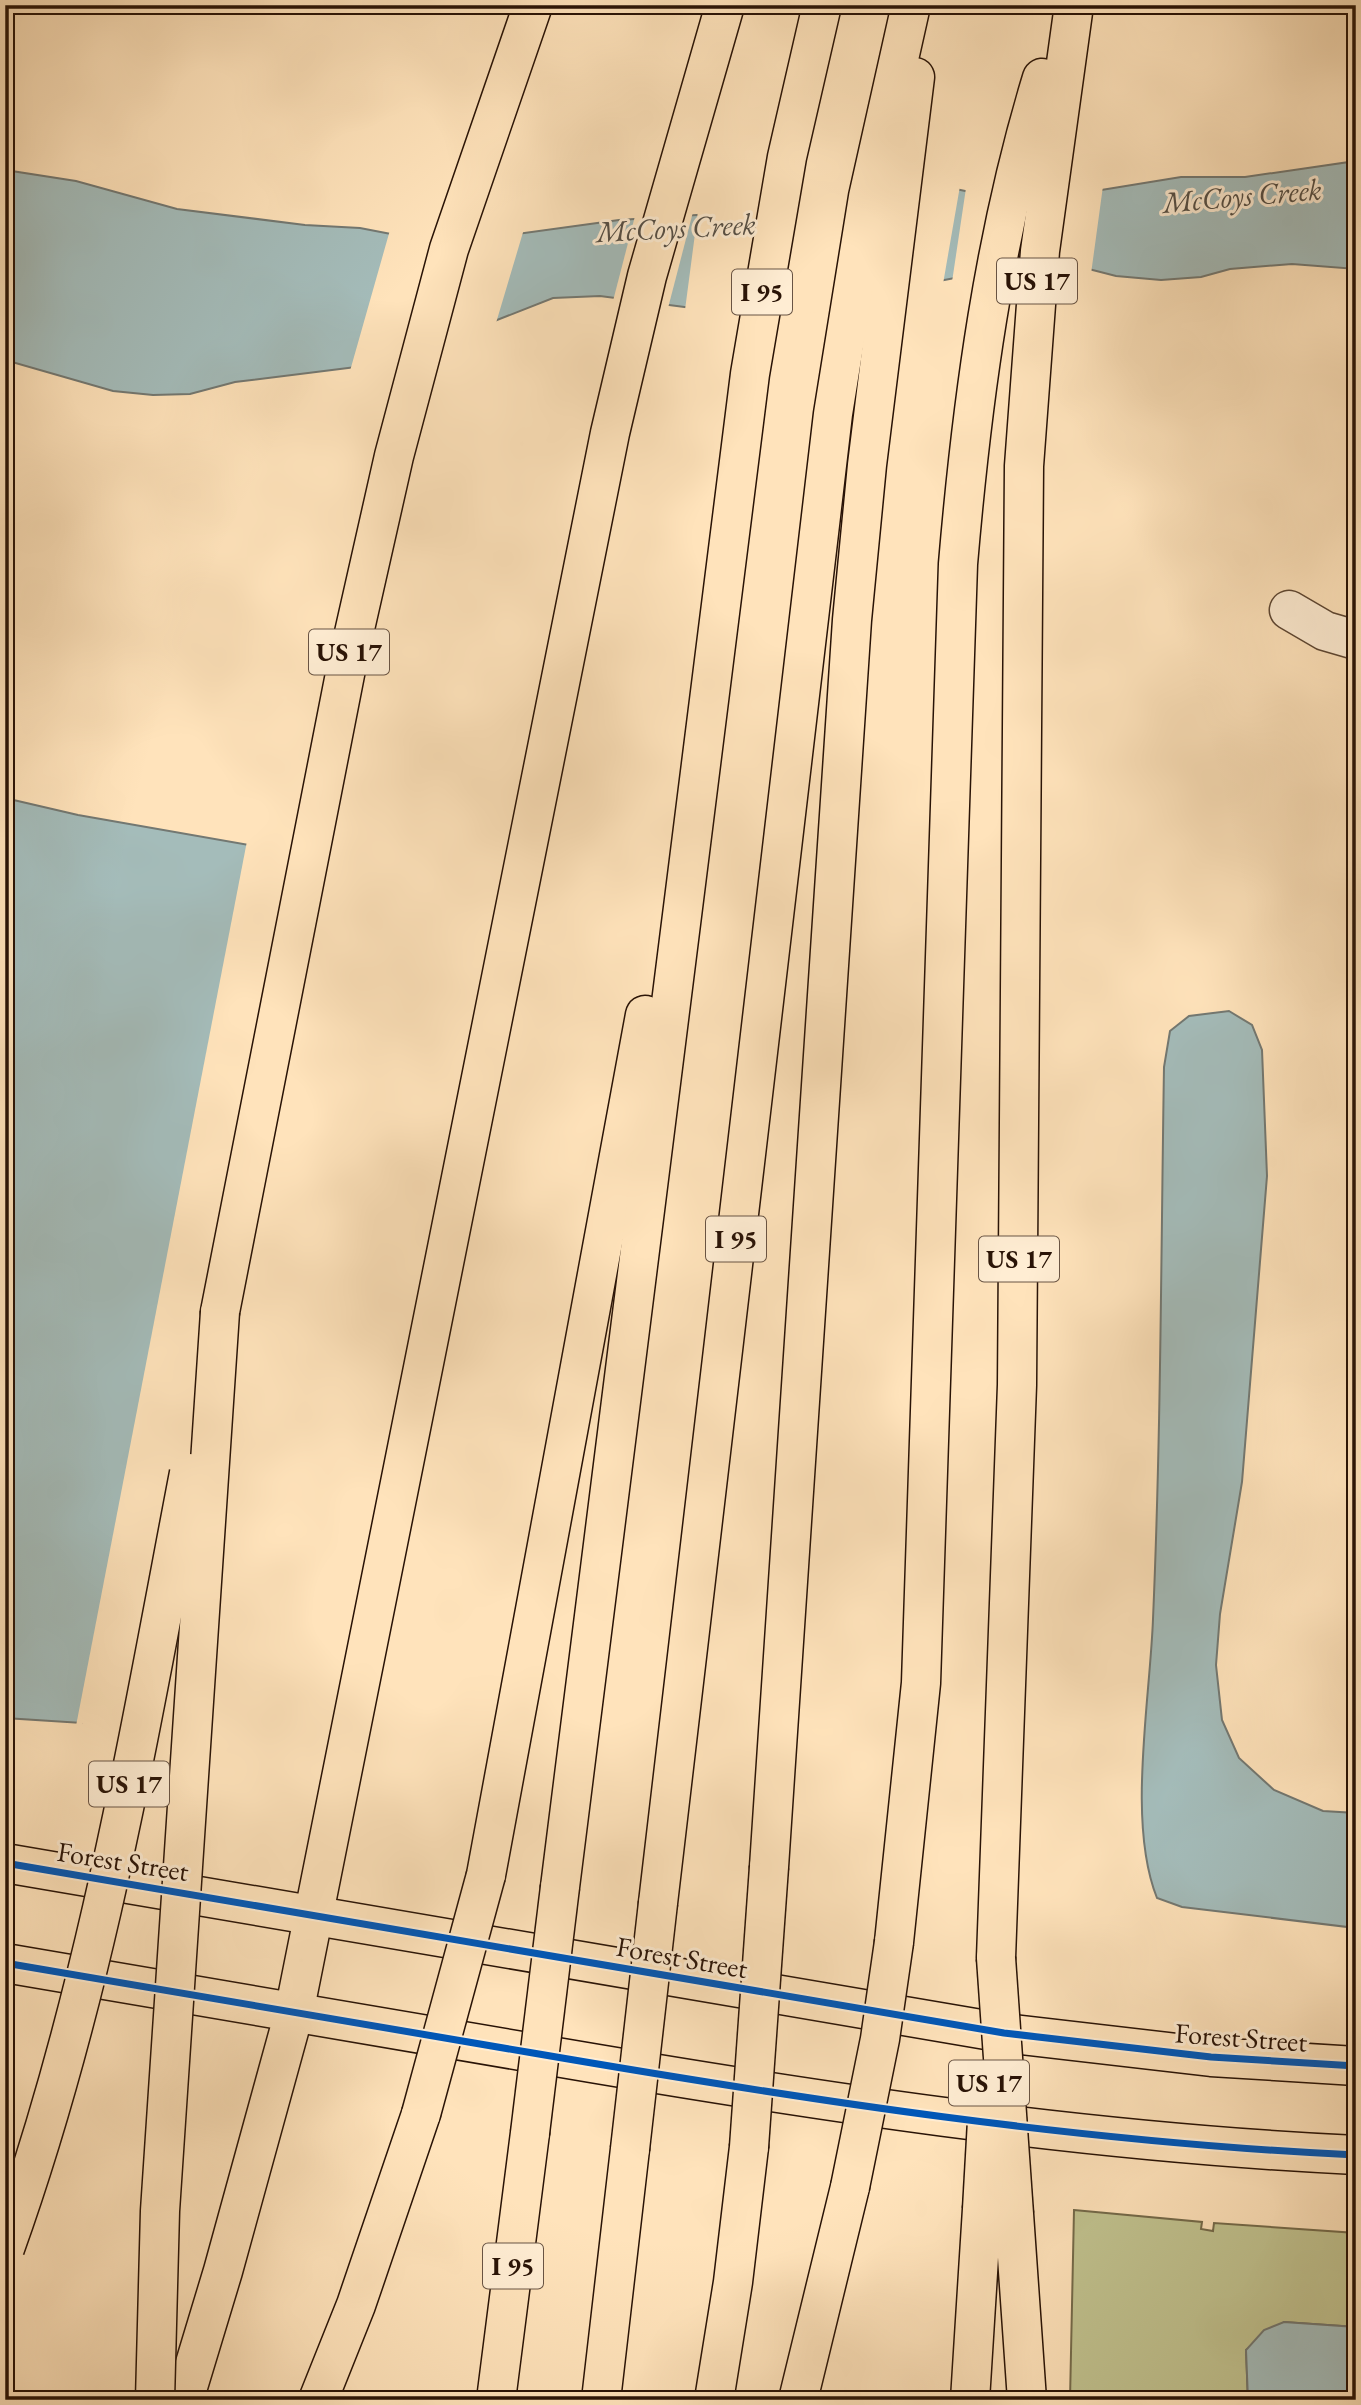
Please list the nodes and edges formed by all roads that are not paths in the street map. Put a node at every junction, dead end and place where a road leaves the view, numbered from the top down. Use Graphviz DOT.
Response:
graph roads {
  1 [pos="533,5"];
  2 [pos="725,5"];
  3 [pos="822,5"];
  4 [pos="911,5"];
  5 [pos="924,5"];
  6 [pos="1064,5"];
  7 [pos="1074,5"];
  8 [pos="723,582"];
  9 [pos="1289,610"];
  10 [pos="1356,640"];
  11 [pos="220,1312"];
  12 [pos="5,1863"];
  13 [pos="315,1915"];
  14 [pos="5,1963"];
  15 [pos="294,2012"];
  16 [pos="1356,2066"];
  17 [pos="1356,2155"];
  18 [pos="998,2211"];
  19 [pos="5,2248"];
  20 [pos="155,2400"];
  21 [pos="184,2400"];
  22 [pos="318,2400"];
  23 [pos="496,2400"];
  24 [pos="601,2400"];
  25 [pos="714,2400"];
  26 [pos="798,2400"];
  27 [pos="970,2400"];
  28 [pos="1027,2400"];
  1 -- 11 [label="main road, US 17"];
  2 -- 13 [label="main road"];
  3 -- 8 [label="main road, I 95"];
  4 -- 24 [label="main road, I 95, bridge"];
  5 -- 25 [label="main road, bridge"];
  6 -- 26 [label="main road, bridge"];
  7 -- 18 [label="main road, US 17, bridge"];
  8 -- 22 [label="main road, bridge"];
  8 -- 23 [label="main road, I 95, bridge"];
  9 -- 10 [label="street"];
  11 -- 19 [label="main road, US 17, bridge"];
  11 -- 20 [label="main road, bridge"];
  12 -- 13 [label="main road, Forest Street"];
  13 -- 15 [label="main road"];
  13 -- 16 [label="main road, Forest Street"];
  14 -- 15 [label="main road"];
  15 -- 17 [label="main road"];
  15 -- 21 [label="main road"];
  18 -- 27 [label="main road"];
  18 -- 28 [label="main road"];
}
